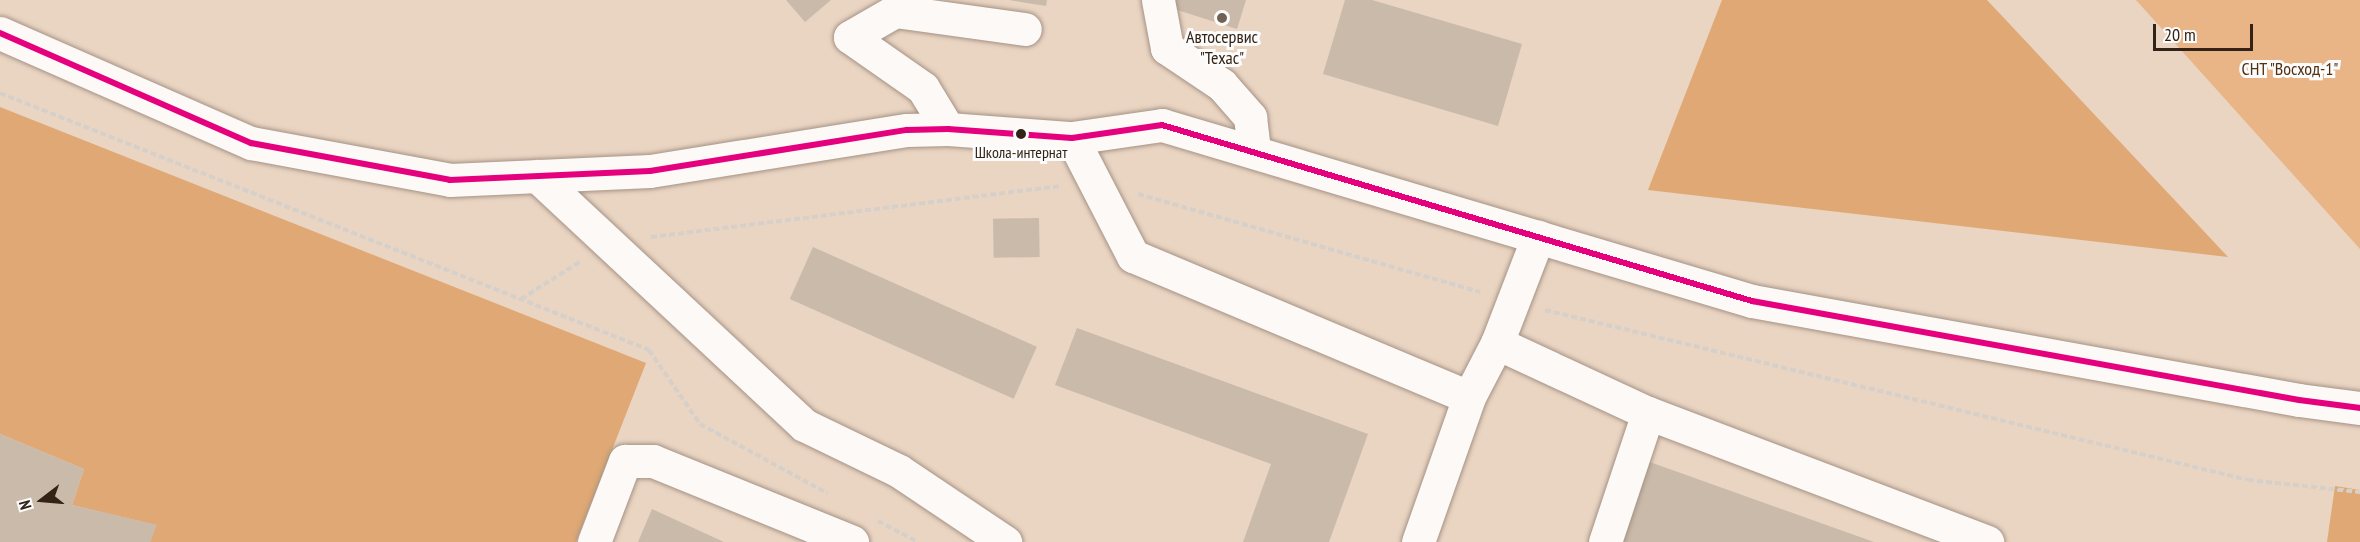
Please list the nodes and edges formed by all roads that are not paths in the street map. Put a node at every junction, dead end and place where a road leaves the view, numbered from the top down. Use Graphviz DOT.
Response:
graph roads {
  1 [pos="1158,0"];
  2 [pos="1025,29"];
  3 [pos="0,33"];
  4 [pos="948,129"];
  5 [pos="1072,138"];
  6 [pos="1254,152"];
  7 [pos="537,176"];
  8 [pos="1538,237"];
  9 [pos="1497,343"];
  10 [pos="1469,397"];
  11 [pos="2360,408"];
  12 [pos="1648,413"];
  13 [pos="594,542"];
  14 [pos="852,542"];
  15 [pos="1005,542"];
  16 [pos="1418,542"];
  17 [pos="1605,542"];
  18 [pos="1987,542"];
  1 -- 6 [label="street"];
  2 -- 4 [label="street"];
  3 -- 7 [label="street"];
  4 -- 5 [label="street"];
  4 -- 7 [label="street"];
  5 -- 6 [label="street"];
  5 -- 10 [label="street"];
  6 -- 8 [label="street"];
  7 -- 15 [label="street"];
  8 -- 9 [label="street"];
  8 -- 11 [label="street"];
  9 -- 10 [label="street"];
  9 -- 12 [label="street"];
  10 -- 16 [label="street"];
  12 -- 17 [label="street"];
  12 -- 18 [label="street"];
  13 -- 14 [label="street"];
}
